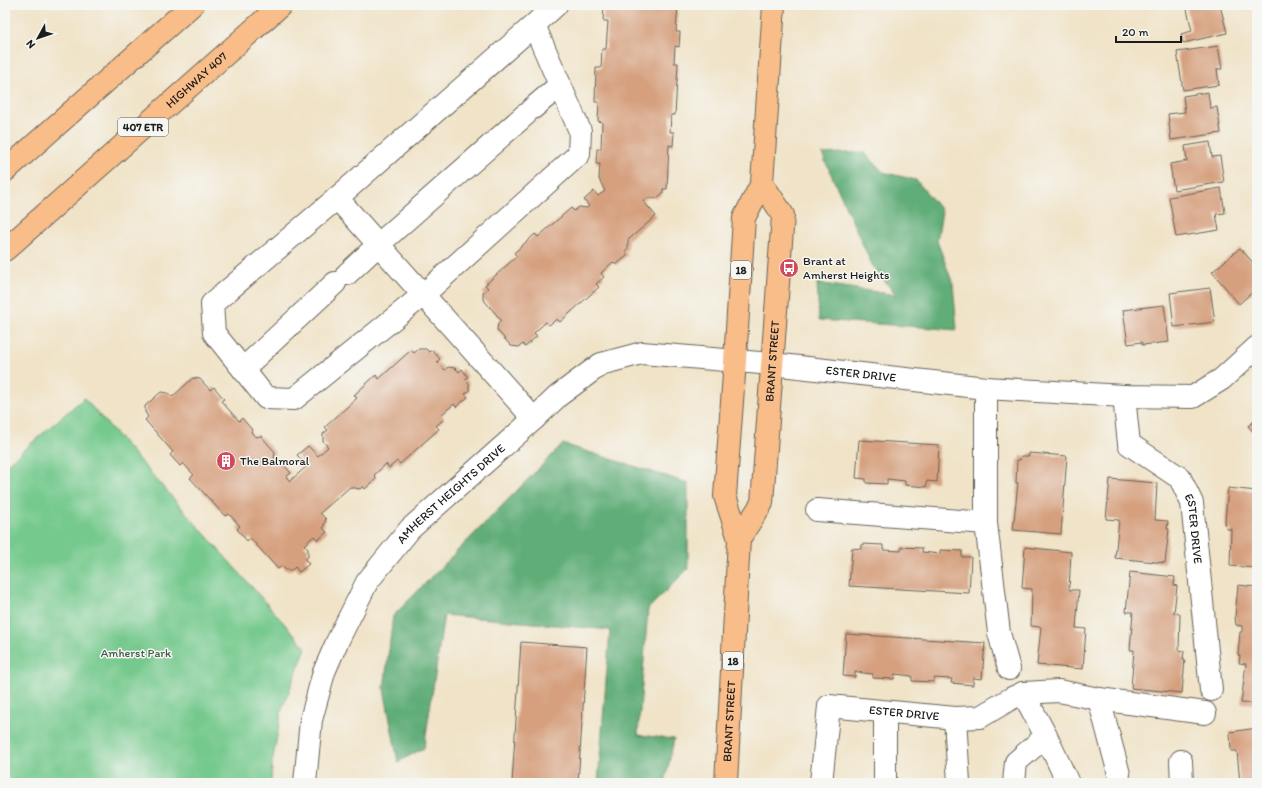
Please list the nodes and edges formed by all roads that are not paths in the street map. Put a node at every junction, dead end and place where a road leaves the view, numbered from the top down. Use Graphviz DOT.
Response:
graph roads {
  1 [pos="192,5"];
  2 [pos="280,5"];
  3 [pos="556,5"];
  4 [pos="774,5"];
  5 [pos="534,25"];
  6 [pos="560,85"];
  7 [pos="5,171"];
  8 [pos="762,184"];
  9 [pos="337,198"];
  10 [pos="378,244"];
  11 [pos="5,250"];
  12 [pos="424,294"];
  13 [pos="1257,348"];
  14 [pos="735,361"];
  15 [pos="772,364"];
  16 [pos="243,369"];
  17 [pos="986,388"];
  18 [pos="1124,396"];
  19 [pos="534,419"];
  20 [pos="817,510"];
  21 [pos="986,523"];
  22 [pos="739,540"];
  23 [pos="1009,670"];
  24 [pos="1211,690"];
  25 [pos="1023,694"];
  26 [pos="1099,699"];
  27 [pos="885,712"];
  28 [pos="1205,713"];
  29 [pos="955,718"];
  30 [pos="1046,736"];
  31 [pos="1180,761"];
  32 [pos="1119,774"];
  33 [pos="305,783"];
  34 [pos="726,783"];
  35 [pos="821,783"];
  36 [pos="885,783"];
  37 [pos="959,783"];
  38 [pos="1014,783"];
  39 [pos="1068,783"];
  40 [pos="1182,783"];
  1 -- 7 [label="main road"];
  2 -- 11 [label="main road, HIGHWAY 407 / 407 ETR"];
  3 -- 5 [label="street"];
  4 -- 8 [label="main road, BRANT STREET / 18"];
  5 -- 6 [label="street"];
  5 -- 9 [label="street"];
  6 -- 10 [label="street"];
  6 -- 12 [label="street"];
  8 -- 14 [label="main road, BRANT STREET / 18"];
  8 -- 15 [label="main road, BRANT STREET / 18"];
  9 -- 10 [label="street"];
  9 -- 16 [label="street"];
  10 -- 12 [label="street"];
  10 -- 16 [label="street"];
  12 -- 16 [label="street"];
  12 -- 19 [label="street"];
  13 -- 18 [label="street, ESTER DRIVE"];
  14 -- 15 [label="street, ESTER DRIVE"];
  14 -- 19 [label="street, AMHERST HEIGHTS DRIVE"];
  14 -- 22 [label="main road, BRANT STREET / 18"];
  15 -- 17 [label="street, ESTER DRIVE"];
  15 -- 22 [label="main road, BRANT STREET / 18"];
  17 -- 18 [label="street, ESTER DRIVE"];
  17 -- 21 [label="street"];
  18 -- 24 [label="street, ESTER DRIVE"];
  19 -- 33 [label="street, AMHERST HEIGHTS DRIVE"];
  20 -- 21 [label="street"];
  21 -- 23 [label="street"];
  22 -- 34 [label="main road, BRANT STREET / 18"];
  25 -- 26 [label="street"];
  25 -- 29 [label="street, ESTER DRIVE"];
  25 -- 30 [label="street"];
  26 -- 28 [label="street"];
  26 -- 32 [label="street"];
  27 -- 29 [label="street, ESTER DRIVE"];
  27 -- 35 [label="street, ESTER DRIVE"];
  27 -- 36 [label="street"];
  29 -- 37 [label="street"];
  30 -- 38 [label="street"];
  30 -- 39 [label="street"];
  31 -- 40 [label="street"];
}
